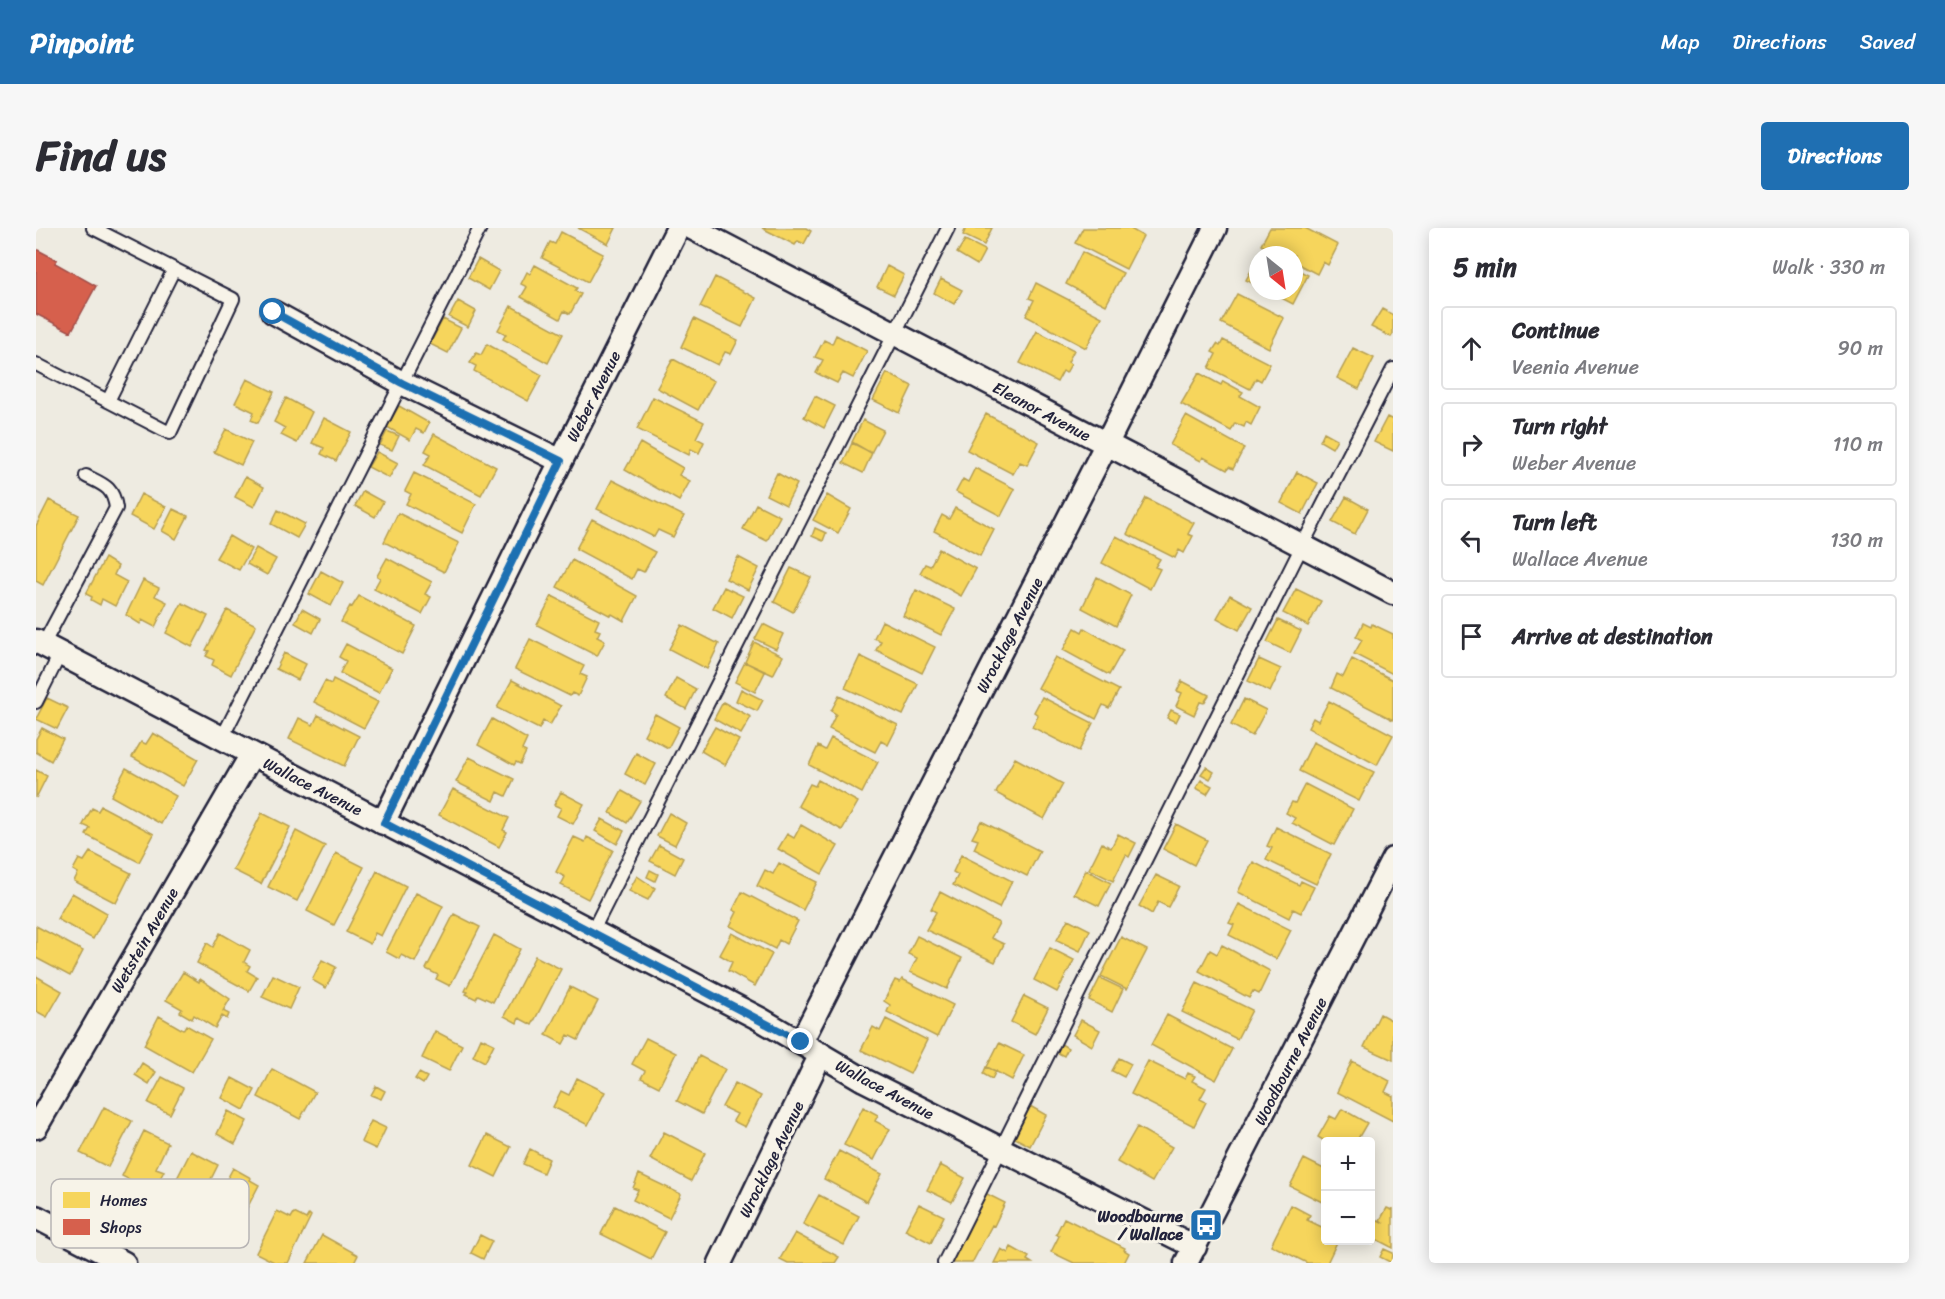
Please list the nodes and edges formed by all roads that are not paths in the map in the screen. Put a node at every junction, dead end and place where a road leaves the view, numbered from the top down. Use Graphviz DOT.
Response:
graph roads {
  1 [pos="93,228"];
  2 [pos="480,228"];
  3 [pos="678,228"];
  4 [pos="692,228"];
  5 [pos="948,228"];
  6 [pos="1215,228"];
  7 [pos="174,269"];
  8 [pos="273,312"];
  9 [pos="895,334"];
  10 [pos="36,364"];
  11 [pos="1393,369"];
  12 [pos="402,383"];
  13 [pos="108,401"];
  14 [pos="1106,445"];
  15 [pos="561,461"];
  16 [pos="86,476"];
  17 [pos="1302,546"];
  18 [pos="1393,593"];
  19 [pos="46,647"];
  20 [pos="36,702"];
  21 [pos="222,738"];
  22 [pos="252,754"];
  23 [pos="384,823"];
  24 [pos="1393,859"];
  25 [pos="592,932"];
  26 [pos="801,1042"];
  27 [pos="821,1054"];
  28 [pos="36,1127"];
  29 [pos="1002,1148"];
  30 [pos="36,1217"];
  31 [pos="51,1225"];
  32 [pos="95,1248"];
  33 [pos="1192,1258"];
  34 [pos="124,1263"];
  35 [pos="720,1263"];
  36 [pos="944,1263"];
  1 -- 7 [label="lane"];
  2 -- 12 [label="lane"];
  3 -- 15 [label="street, Weber Avenue"];
  4 -- 9 [label="street, Eleanor Avenue"];
  5 -- 9 [label="lane"];
  6 -- 14 [label="street, Wrocklage Avenue"];
  7 -- 13 [label="lane"];
  7 -- 13 [label="lane"];
  8 -- 12 [label="street"];
  9 -- 14 [label="street, Eleanor Avenue"];
  9 -- 25 [label="lane"];
  10 -- 13 [label="lane"];
  11 -- 17 [label="lane"];
  12 -- 15 [label="street"];
  12 -- 21 [label="lane"];
  14 -- 17 [label="street, Eleanor Avenue"];
  14 -- 26 [label="street, Wrocklage Avenue"];
  15 -- 23 [label="street, Weber Avenue"];
  16 -- 19 [label="lane"];
  17 -- 18 [label="street, Eleanor Avenue"];
  17 -- 29 [label="lane"];
  19 -- 20 [label="lane"];
  19 -- 21 [label="street, Wallace Avenue"];
  21 -- 22 [label="street, Wallace Avenue"];
  22 -- 23 [label="street, Wallace Avenue"];
  22 -- 28 [label="street, Wetstein Avenue"];
  23 -- 25 [label="street, Wallace Avenue"];
  24 -- 33 [label="street, Woodbourne Avenue"];
  25 -- 26 [label="street, Wallace Avenue"];
  26 -- 27 [label="street, Wallace Avenue"];
  27 -- 29 [label="street, Wallace Avenue"];
  27 -- 35 [label="street, Wrocklage Avenue"];
  29 -- 33 [label="street, Wallace Avenue"];
  29 -- 36 [label="lane"];
  30 -- 31 [label="street"];
  32 -- 34 [label="street"];
}
